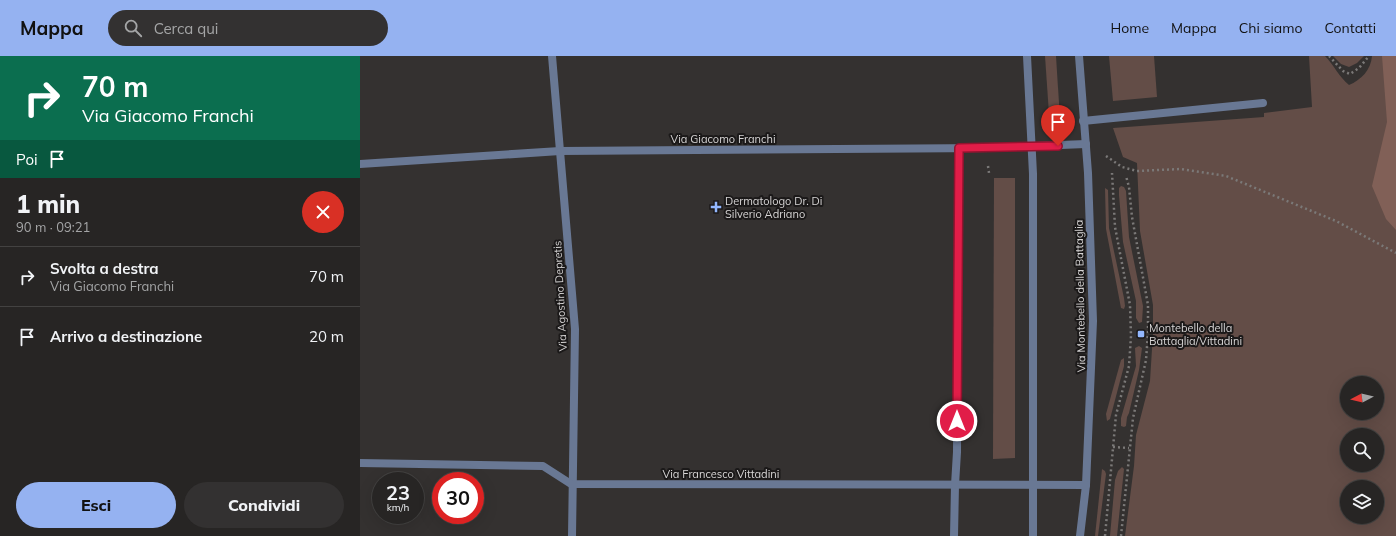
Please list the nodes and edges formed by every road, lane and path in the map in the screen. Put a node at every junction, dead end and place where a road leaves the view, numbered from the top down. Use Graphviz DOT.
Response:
graph roads {
  1 [pos="552,56"];
  2 [pos="1027,56"];
  3 [pos="1079,56"];
  4 [pos="1329,56"];
  5 [pos="1369,56"];
  6 [pos="1263,103"];
  7 [pos="1083,121"];
  8 [pos="1086,144"];
  9 [pos="1031,147"];
  10 [pos="959,148"];
  11 [pos="560,151"];
  12 [pos="360,164"];
  13 [pos="1112,173"];
  14 [pos="1126,176"];
  15 [pos="1396,253"];
  16 [pos="1113,447"];
  17 [pos="1129,448"];
  18 [pos="360,463"];
  19 [pos="571,484"];
  20 [pos="1034,485"];
  21 [pos="1086,485"];
  22 [pos="954,486"];
  23 [pos="572,536"];
  24 [pos="954,536"];
  25 [pos="1033,536"];
  26 [pos="1080,536"];
  27 [pos="1105,536"];
  28 [pos="1121,536"];
  1 -- 11 [label="street, Via Agostino Depretis"];
  2 -- 9 [label="street"];
  3 -- 7 [label="street, Via Montebello della Battaglia"];
  4 -- 5 [label="path"];
  6 -- 7 [label="street"];
  7 -- 8 [label="street, Via Montebello della Battaglia"];
  8 -- 9 [label="street, Via Giacomo Franchi"];
  8 -- 15 [label="path"];
  8 -- 21 [label="street, Via Montebello della Battaglia"];
  9 -- 10 [label="street, Via Giacomo Franchi"];
  9 -- 20 [label="street"];
  10 -- 11 [label="street, Via Giacomo Franchi"];
  10 -- 22 [label="street"];
  11 -- 12 [label="street, Via Giacomo Franchi"];
  11 -- 19 [label="street, Via Agostino Depretis"];
  13 -- 16 [label="path"];
  14 -- 17 [label="path"];
  16 -- 17 [label="path"];
  16 -- 27 [label="path"];
  17 -- 28 [label="path"];
  18 -- 19 [label="street"];
  19 -- 22 [label="street, Via Francesco Vittadini"];
  19 -- 23 [label="street, Via Agostino Depretis"];
  20 -- 21 [label="street, Via Francesco Vittadini"];
  20 -- 22 [label="street, Via Francesco Vittadini"];
  20 -- 25 [label="street"];
  21 -- 26 [label="street, Via Montebello della Battaglia"];
  22 -- 24 [label="street"];
}
